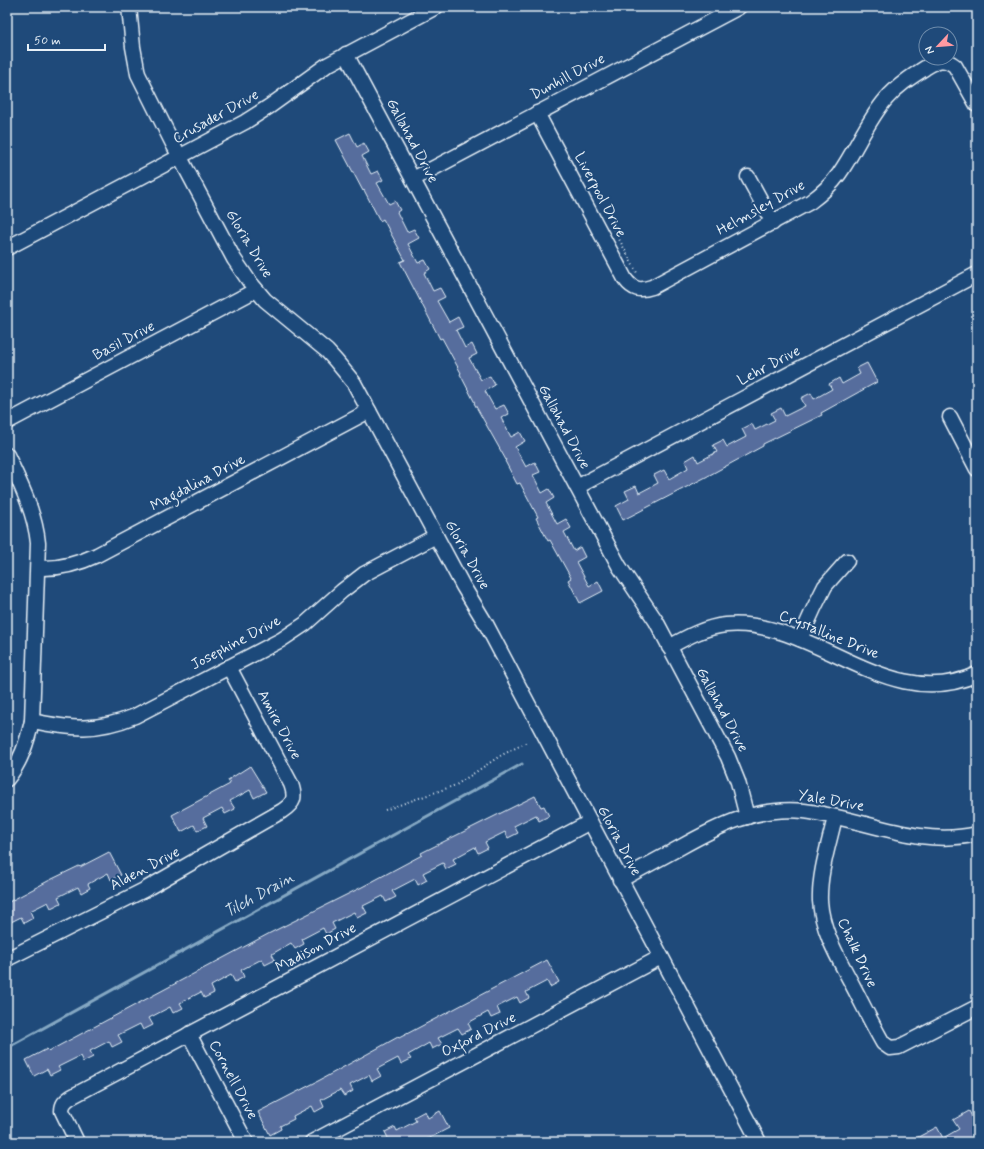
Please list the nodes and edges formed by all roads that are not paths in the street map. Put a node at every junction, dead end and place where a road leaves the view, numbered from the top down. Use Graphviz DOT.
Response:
graph roads {
  1 [pos="129,7"];
  2 [pos="436,7"];
  3 [pos="739,7"];
  4 [pos="346,54"];
  5 [pos="977,105"];
  6 [pos="537,113"];
  7 [pos="180,157"];
  8 [pos="748,177"];
  9 [pos="413,179"];
  10 [pos="773,223"];
  11 [pos="7,248"];
  12 [pos="977,274"];
  13 [pos="256,290"];
  14 [pos="636,290"];
  15 [pos="369,411"];
  16 [pos="950,417"];
  17 [pos="7,422"];
  18 [pos="7,455"];
  19 [pos="977,468"];
  20 [pos="577,488"];
  21 [pos="436,536"];
  22 [pos="847,561"];
  23 [pos="38,568"];
  24 [pos="800,639"];
  25 [pos="669,646"];
  26 [pos="229,667"];
  27 [pos="977,674"];
  28 [pos="32,721"];
  29 [pos="7,778"];
  30 [pos="294,800"];
  31 [pos="747,817"];
  32 [pos="835,817"];
  33 [pos="590,822"];
  34 [pos="977,834"];
  35 [pos="620,880"];
  36 [pos="661,957"];
  37 [pos="7,959"];
  38 [pos="977,1007"];
  39 [pos="190,1034"];
  40 [pos="76,1142"];
  41 [pos="246,1142"];
  42 [pos="312,1142"];
  43 [pos="759,1142"];
  1 -- 7 [label="street, Gloria Drive"];
  2 -- 4 [label="street, Crusader Drive"];
  3 -- 6 [label="street, Dunhill Drive"];
  4 -- 7 [label="street, Crusader Drive"];
  4 -- 9 [label="street, Gallahad Drive"];
  5 -- 10 [label="street, Helmsley Drive"];
  6 -- 9 [label="street, Dunhill Drive"];
  6 -- 14 [label="street, Liverpool Drive"];
  7 -- 11 [label="street, Crusader Drive"];
  7 -- 13 [label="street, Gloria Drive"];
  8 -- 10 [label="street"];
  9 -- 20 [label="street, Gallahad Drive"];
  10 -- 14 [label="street, Helmsley Drive"];
  12 -- 20 [label="street, Lehr Drive"];
  13 -- 15 [label="street, Gloria Drive"];
  13 -- 17 [label="street, Basil Drive"];
  15 -- 21 [label="street, Gloria Drive"];
  15 -- 23 [label="street, Magdalina Drive"];
  16 -- 19 [label="street"];
  18 -- 23 [label="street"];
  20 -- 25 [label="street, Gallahad Drive"];
  21 -- 26 [label="street, Josephine Drive"];
  21 -- 33 [label="street, Gloria Drive"];
  22 -- 24 [label="street"];
  23 -- 28 [label="street"];
  24 -- 25 [label="street, Crystalline Drive"];
  24 -- 27 [label="street, Crystalline Drive"];
  25 -- 31 [label="street, Gallahad Drive"];
  26 -- 28 [label="street, Josephine Drive"];
  26 -- 30 [label="street, Amire Drive"];
  28 -- 29 [label="street"];
  30 -- 37 [label="street, Alden Drive"];
  31 -- 32 [label="street, Yale Drive"];
  31 -- 35 [label="street, Yale Drive"];
  32 -- 34 [label="street, Yale Drive"];
  32 -- 38 [label="street, Chalk Drive"];
  33 -- 35 [label="street, Gloria Drive"];
  33 -- 39 [label="street, Madison Drive"];
  35 -- 36 [label="street, Gloria Drive"];
  36 -- 42 [label="street, Oxford Drive"];
  36 -- 43 [label="street, Gloria Drive"];
  39 -- 40 [label="street, Madison Drive"];
  39 -- 41 [label="street, Cornell Drive"];
}
